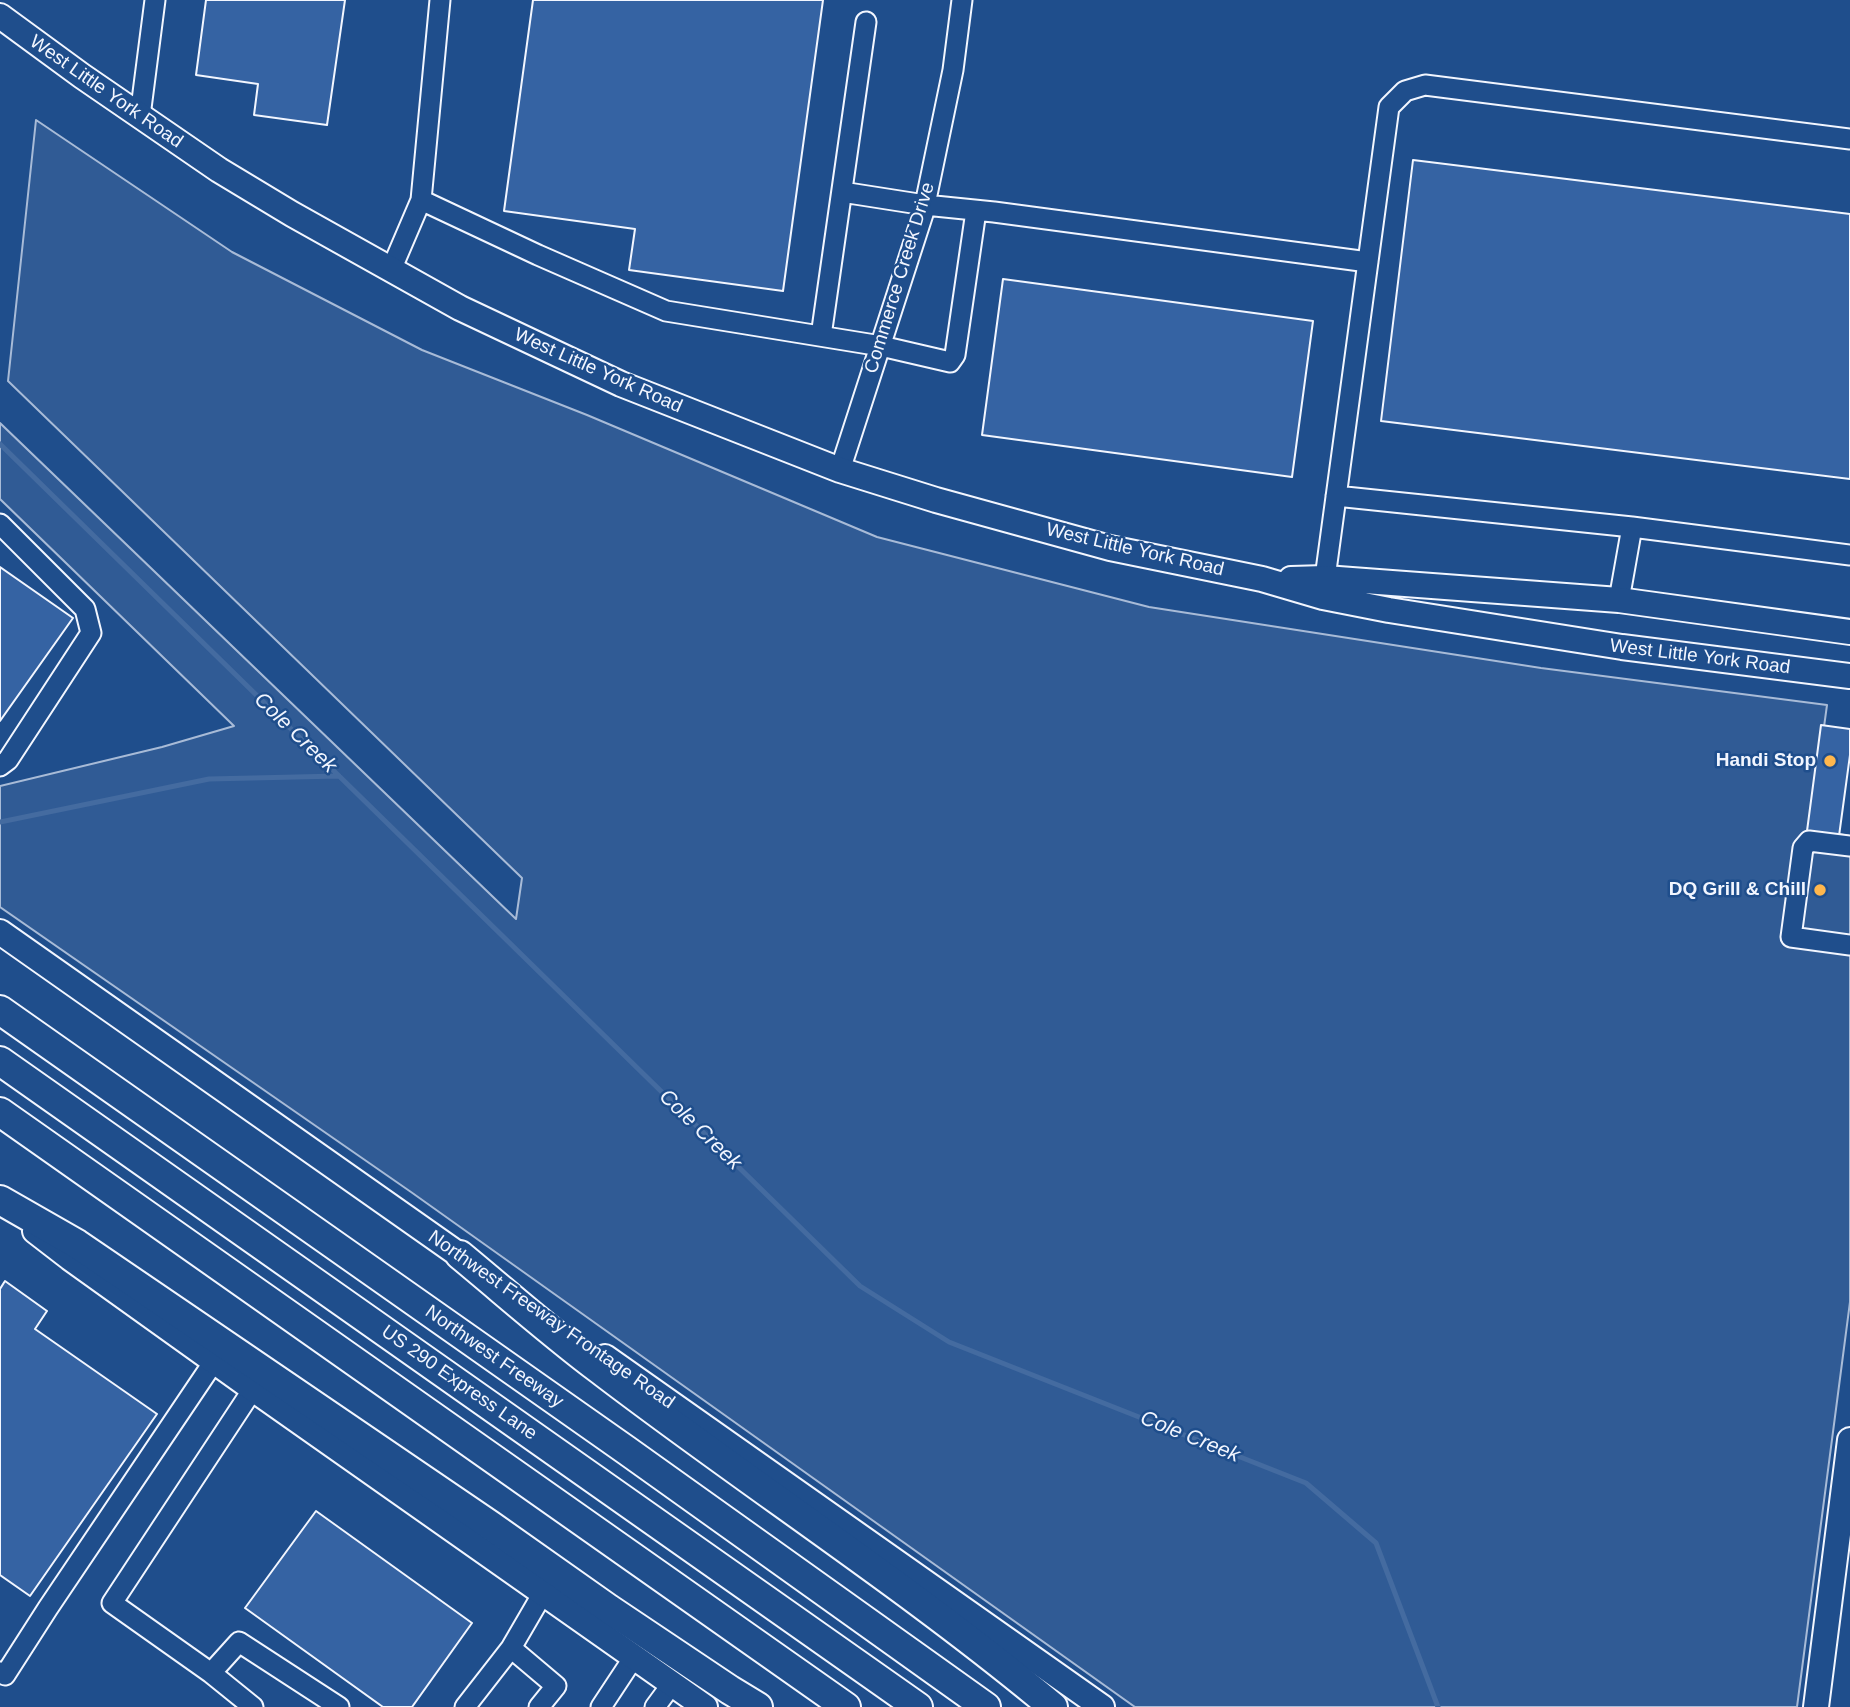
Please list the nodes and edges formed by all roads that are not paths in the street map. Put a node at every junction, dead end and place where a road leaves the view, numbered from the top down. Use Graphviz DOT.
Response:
graph roads {
  1 [pos="155,0"];
  2 [pos="440,0"];
  3 [pos="962,0"];
  4 [pos="0,16"];
  5 [pos="866,22"];
  6 [pos="140,116"];
  7 [pos="1850,139"];
  8 [pos="842,192"];
  9 [pos="421,200"];
  10 [pos="925,205"];
  11 [pos="976,211"];
  12 [pos="1368,262"];
  13 [pos="391,270"];
  14 [pos="821,336"];
  15 [pos="881,345"];
  16 [pos="840,470"];
  17 [pos="1336,496"];
  18 [pos="0,524"];
  19 [pos="1632,527"];
  20 [pos="1850,555"];
  21 [pos="1325,578"];
  22 [pos="1262,579"];
  23 [pos="1619,600"];
  24 [pos="1850,632"];
  25 [pos="1850,676"];
  26 [pos="0,766"];
  27 [pos="1850,846"];
  28 [pos="0,932"];
  29 [pos="1850,945"];
  30 [pos="0,1010"];
  31 [pos="0,1061"];
  32 [pos="0,1112"];
  33 [pos="0,1202"];
  34 [pos="460,1255"];
  35 [pos="215,1360"];
  36 [pos="253,1389"];
  37 [pos="1850,1440"];
  38 [pos="1843,1562"];
  39 [pos="543,1593"];
  40 [pos="511,1648"];
  41 [pos="634,1657"];
  42 [pos="0,1672"];
  43 [pos="211,1673"];
  44 [pos="672,1684"];
  45 [pos="253,1707"];
  46 [pos="340,1707"];
  47 [pos="465,1707"];
  48 [pos="540,1707"];
  49 [pos="601,1707"];
  50 [pos="655,1707"];
  51 [pos="705,1707"];
  52 [pos="758,1707"];
  53 [pos="846,1707"];
  54 [pos="918,1707"];
  55 [pos="986,1707"];
  56 [pos="1053,1707"];
  57 [pos="1102,1707"];
  58 [pos="1816,1707"];
  1 -- 6 [label="street"];
  2 -- 9 [label="street"];
  3 -- 10 [label="street, Commerce Creek Drive"];
  4 -- 6 [label="main road, West Little York Road"];
  5 -- 8 [label="street"];
  6 -- 13 [label="main road, West Little York Road"];
  7 -- 12 [label="street"];
  8 -- 10 [label="street"];
  8 -- 14 [label="street"];
  9 -- 13 [label="street"];
  9 -- 14 [label="street"];
  10 -- 11 [label="street"];
  10 -- 15 [label="street, Commerce Creek Drive"];
  11 -- 12 [label="street"];
  11 -- 15 [label="street"];
  12 -- 17 [label="street"];
  13 -- 16 [label="main road, West Little York Road"];
  14 -- 15 [label="street"];
  15 -- 16 [label="street, Commerce Creek Drive"];
  16 -- 22 [label="main road, West Little York Road"];
  17 -- 19 [label="street"];
  17 -- 21 [label="street"];
  18 -- 26 [label="street"];
  19 -- 20 [label="street"];
  19 -- 23 [label="street"];
  21 -- 22 [label="main road, West Little York Road"];
  21 -- 23 [label="main road, West Little York Road"];
  22 -- 25 [label="main road, West Little York Road"];
  23 -- 24 [label="main road, West Little York Road"];
  27 -- 29 [label="street"];
  28 -- 34 [label="main road, Northwest Freeway Frontage Road"];
  30 -- 55 [label="highway, Northwest Freeway"];
  31 -- 54 [label="highway, US 290 Express Lane"];
  32 -- 53 [label="highway"];
  33 -- 35 [label="main road"];
  33 -- 52 [label="highway"];
  34 -- 56 [label="highway"];
  34 -- 57 [label="main road, Northwest Freeway Frontage Road"];
  35 -- 36 [label="main road"];
  35 -- 42 [label="street"];
  36 -- 39 [label="main road"];
  36 -- 43 [label="street"];
  37 -- 38 [label="main road"];
  38 -- 58 [label="main road"];
  39 -- 40 [label="street"];
  39 -- 41 [label="main road"];
  40 -- 47 [label="street"];
  40 -- 48 [label="street"];
  41 -- 44 [label="main road"];
  41 -- 49 [label="street"];
  43 -- 45 [label="street"];
  43 -- 46 [label="street"];
  44 -- 50 [label="street"];
  44 -- 51 [label="main road"];
}
